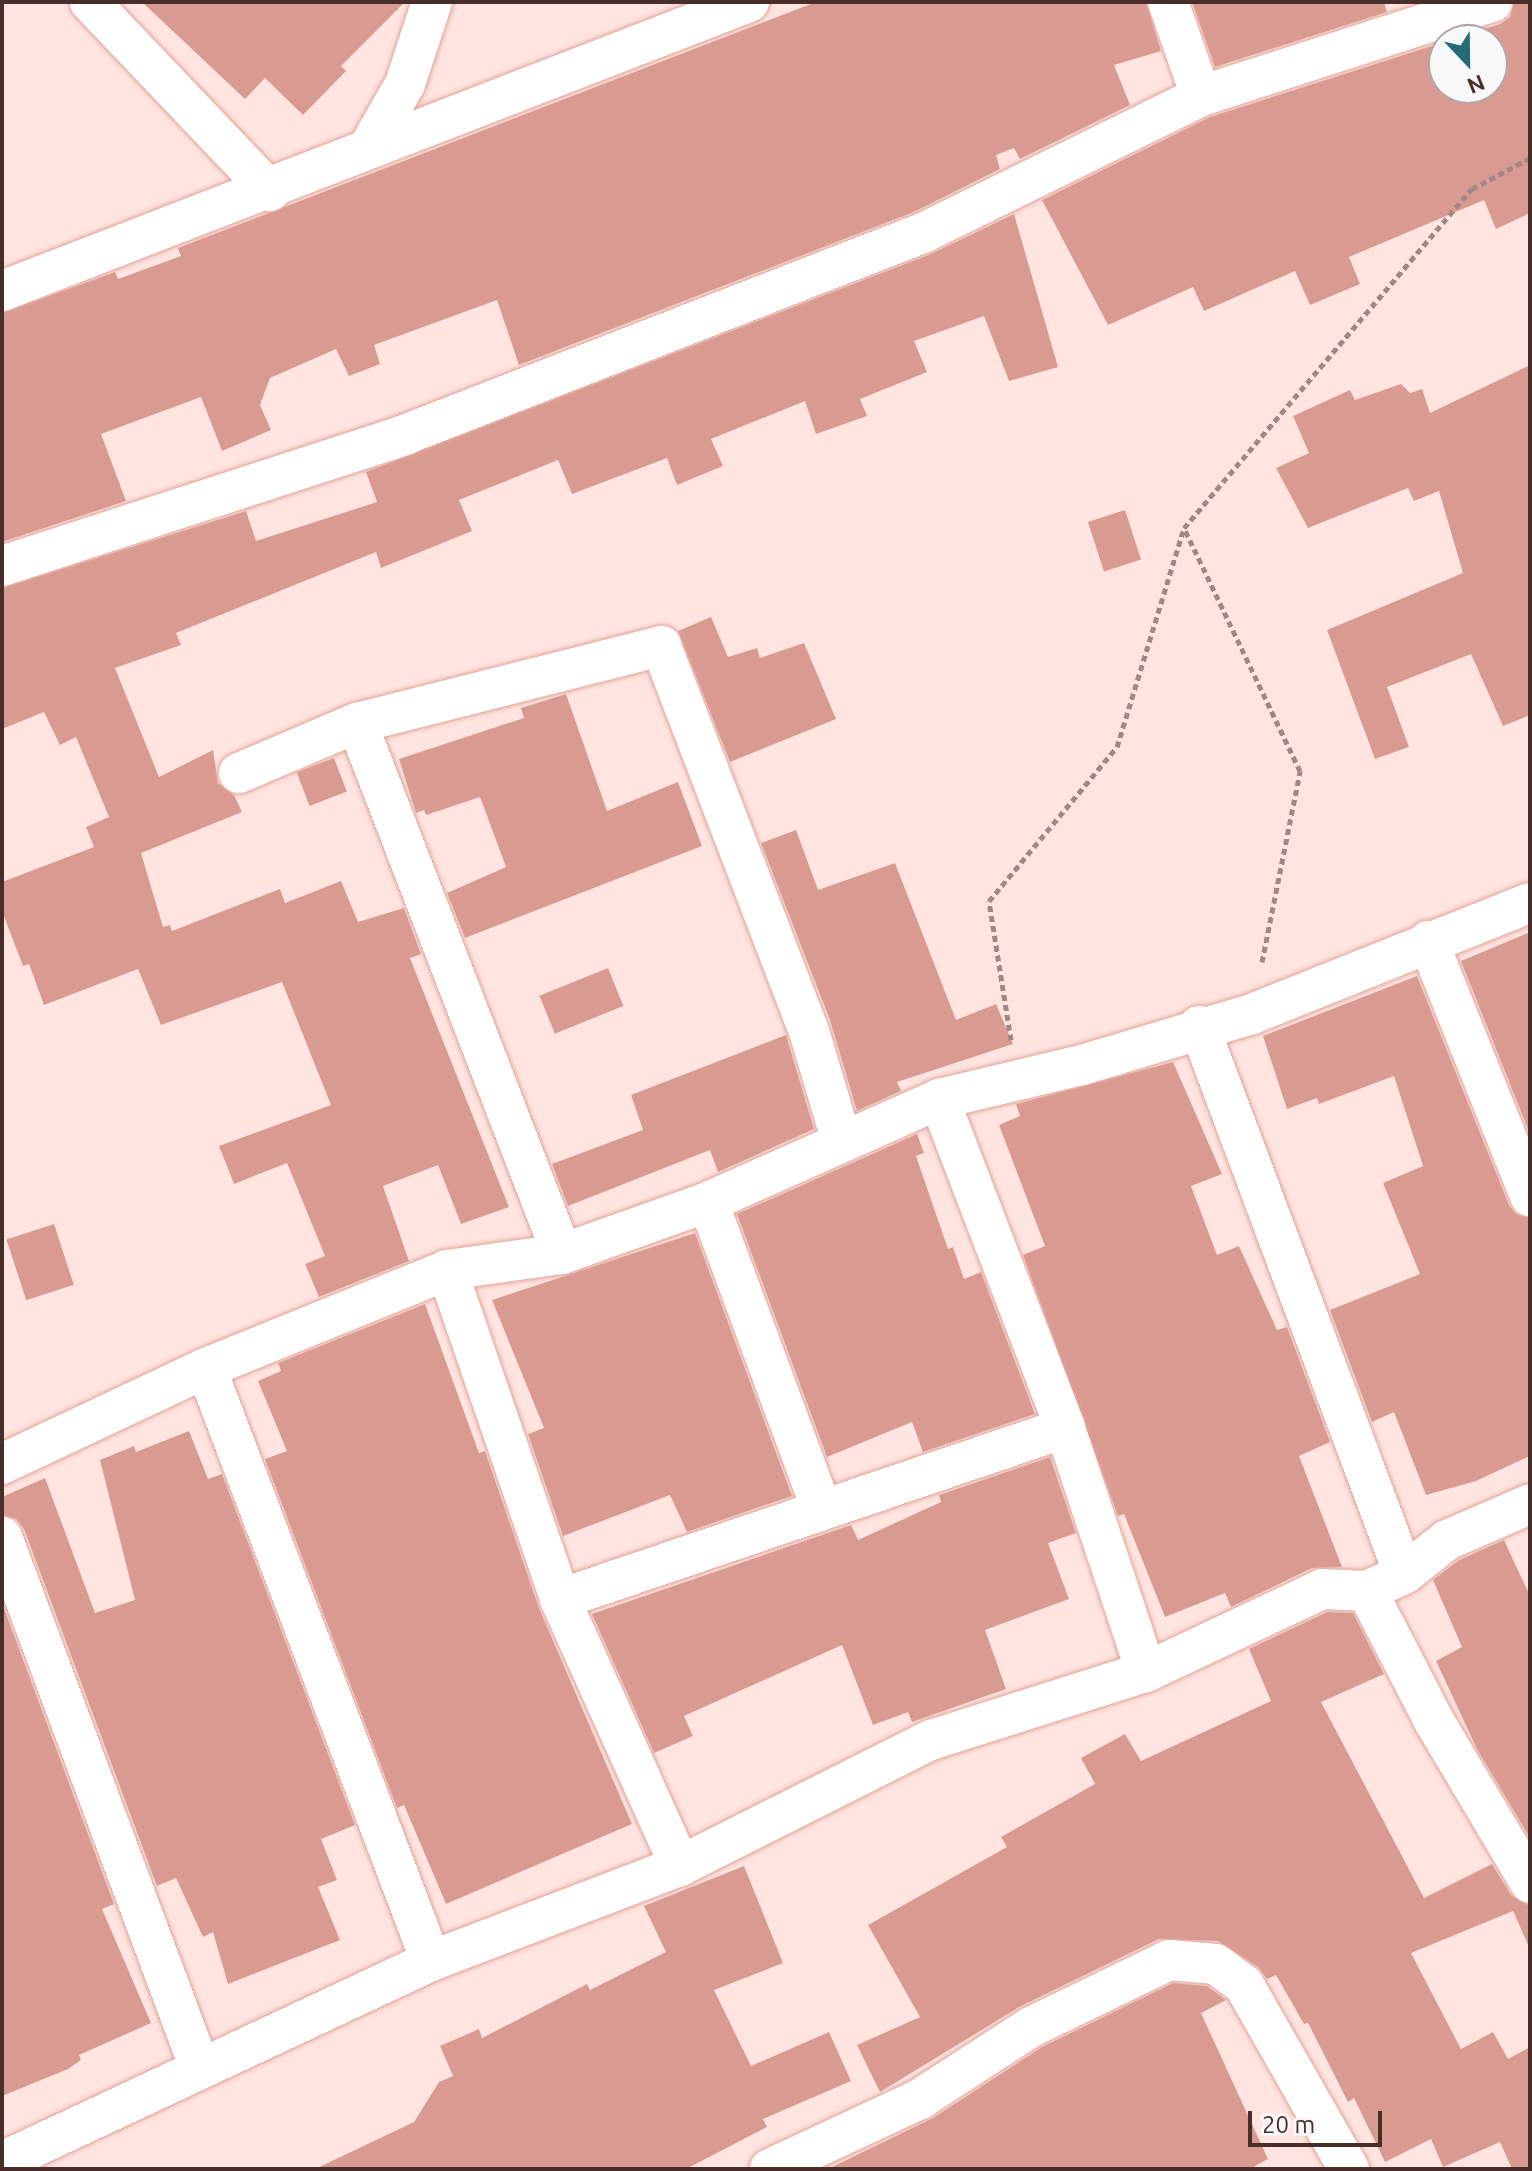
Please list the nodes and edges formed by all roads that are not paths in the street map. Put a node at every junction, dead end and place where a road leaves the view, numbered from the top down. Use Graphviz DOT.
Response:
graph roads {
  1 [pos="90,2"];
  2 [pos="432,2"];
  3 [pos="749,2"];
  4 [pos="1168,2"];
  5 [pos="1492,2"];
  6 [pos="1201,96"];
  7 [pos="369,147"];
  8 [pos="270,191"];
  9 [pos="2,291"];
  10 [pos="2,566"];
  11 [pos="357,723"];
  12 [pos="239,773"];
  13 [pos="1530,903"];
  14 [pos="1428,941"];
  15 [pos="1199,1026"];
  16 [pos="939,1099"];
  17 [pos="842,1142"];
  18 [pos="1530,1196"];
  19 [pos="708,1202"];
  20 [pos="562,1254"];
  21 [pos="447,1270"];
  22 [pos="206,1368"];
  23 [pos="1065,1428"];
  24 [pos="2,1464"];
  25 [pos="1530,1504"];
  26 [pos="822,1510"];
  27 [pos="2,1537"];
  28 [pos="1404,1574"];
  29 [pos="1367,1591"];
  30 [pos="560,1599"];
  31 [pos="1146,1672"];
  32 [pos="680,1866"];
  33 [pos="1530,1883"];
  34 [pos="431,1961"];
  35 [pos="199,2066"];
  36 [pos="2,2162"];
  37 [pos="770,2169"];
  38 [pos="1349,2169"];
  1 -- 8 [label="street"];
  2 -- 7 [label="street"];
  3 -- 7 [label="street"];
  4 -- 6 [label="street"];
  5 -- 6 [label="street"];
  6 -- 10 [label="street"];
  7 -- 8 [label="street"];
  8 -- 9 [label="street"];
  11 -- 12 [label="street"];
  11 -- 17 [label="street"];
  11 -- 20 [label="street"];
  13 -- 14 [label="street"];
  14 -- 15 [label="street"];
  14 -- 18 [label="street"];
  15 -- 16 [label="street"];
  15 -- 28 [label="street"];
  16 -- 17 [label="street"];
  16 -- 23 [label="street"];
  17 -- 19 [label="street"];
  19 -- 20 [label="street"];
  19 -- 26 [label="street"];
  20 -- 21 [label="street"];
  21 -- 22 [label="street"];
  21 -- 30 [label="street"];
  22 -- 24 [label="street"];
  22 -- 34 [label="street"];
  23 -- 26 [label="street"];
  23 -- 31 [label="street"];
  25 -- 28 [label="street"];
  26 -- 30 [label="street"];
  27 -- 35 [label="street"];
  28 -- 29 [label="street"];
  29 -- 31 [label="street"];
  29 -- 33 [label="street"];
  30 -- 32 [label="street"];
  31 -- 32 [label="street"];
  32 -- 34 [label="street"];
  34 -- 35 [label="street"];
  35 -- 36 [label="street"];
  37 -- 38 [label="street"];
}
